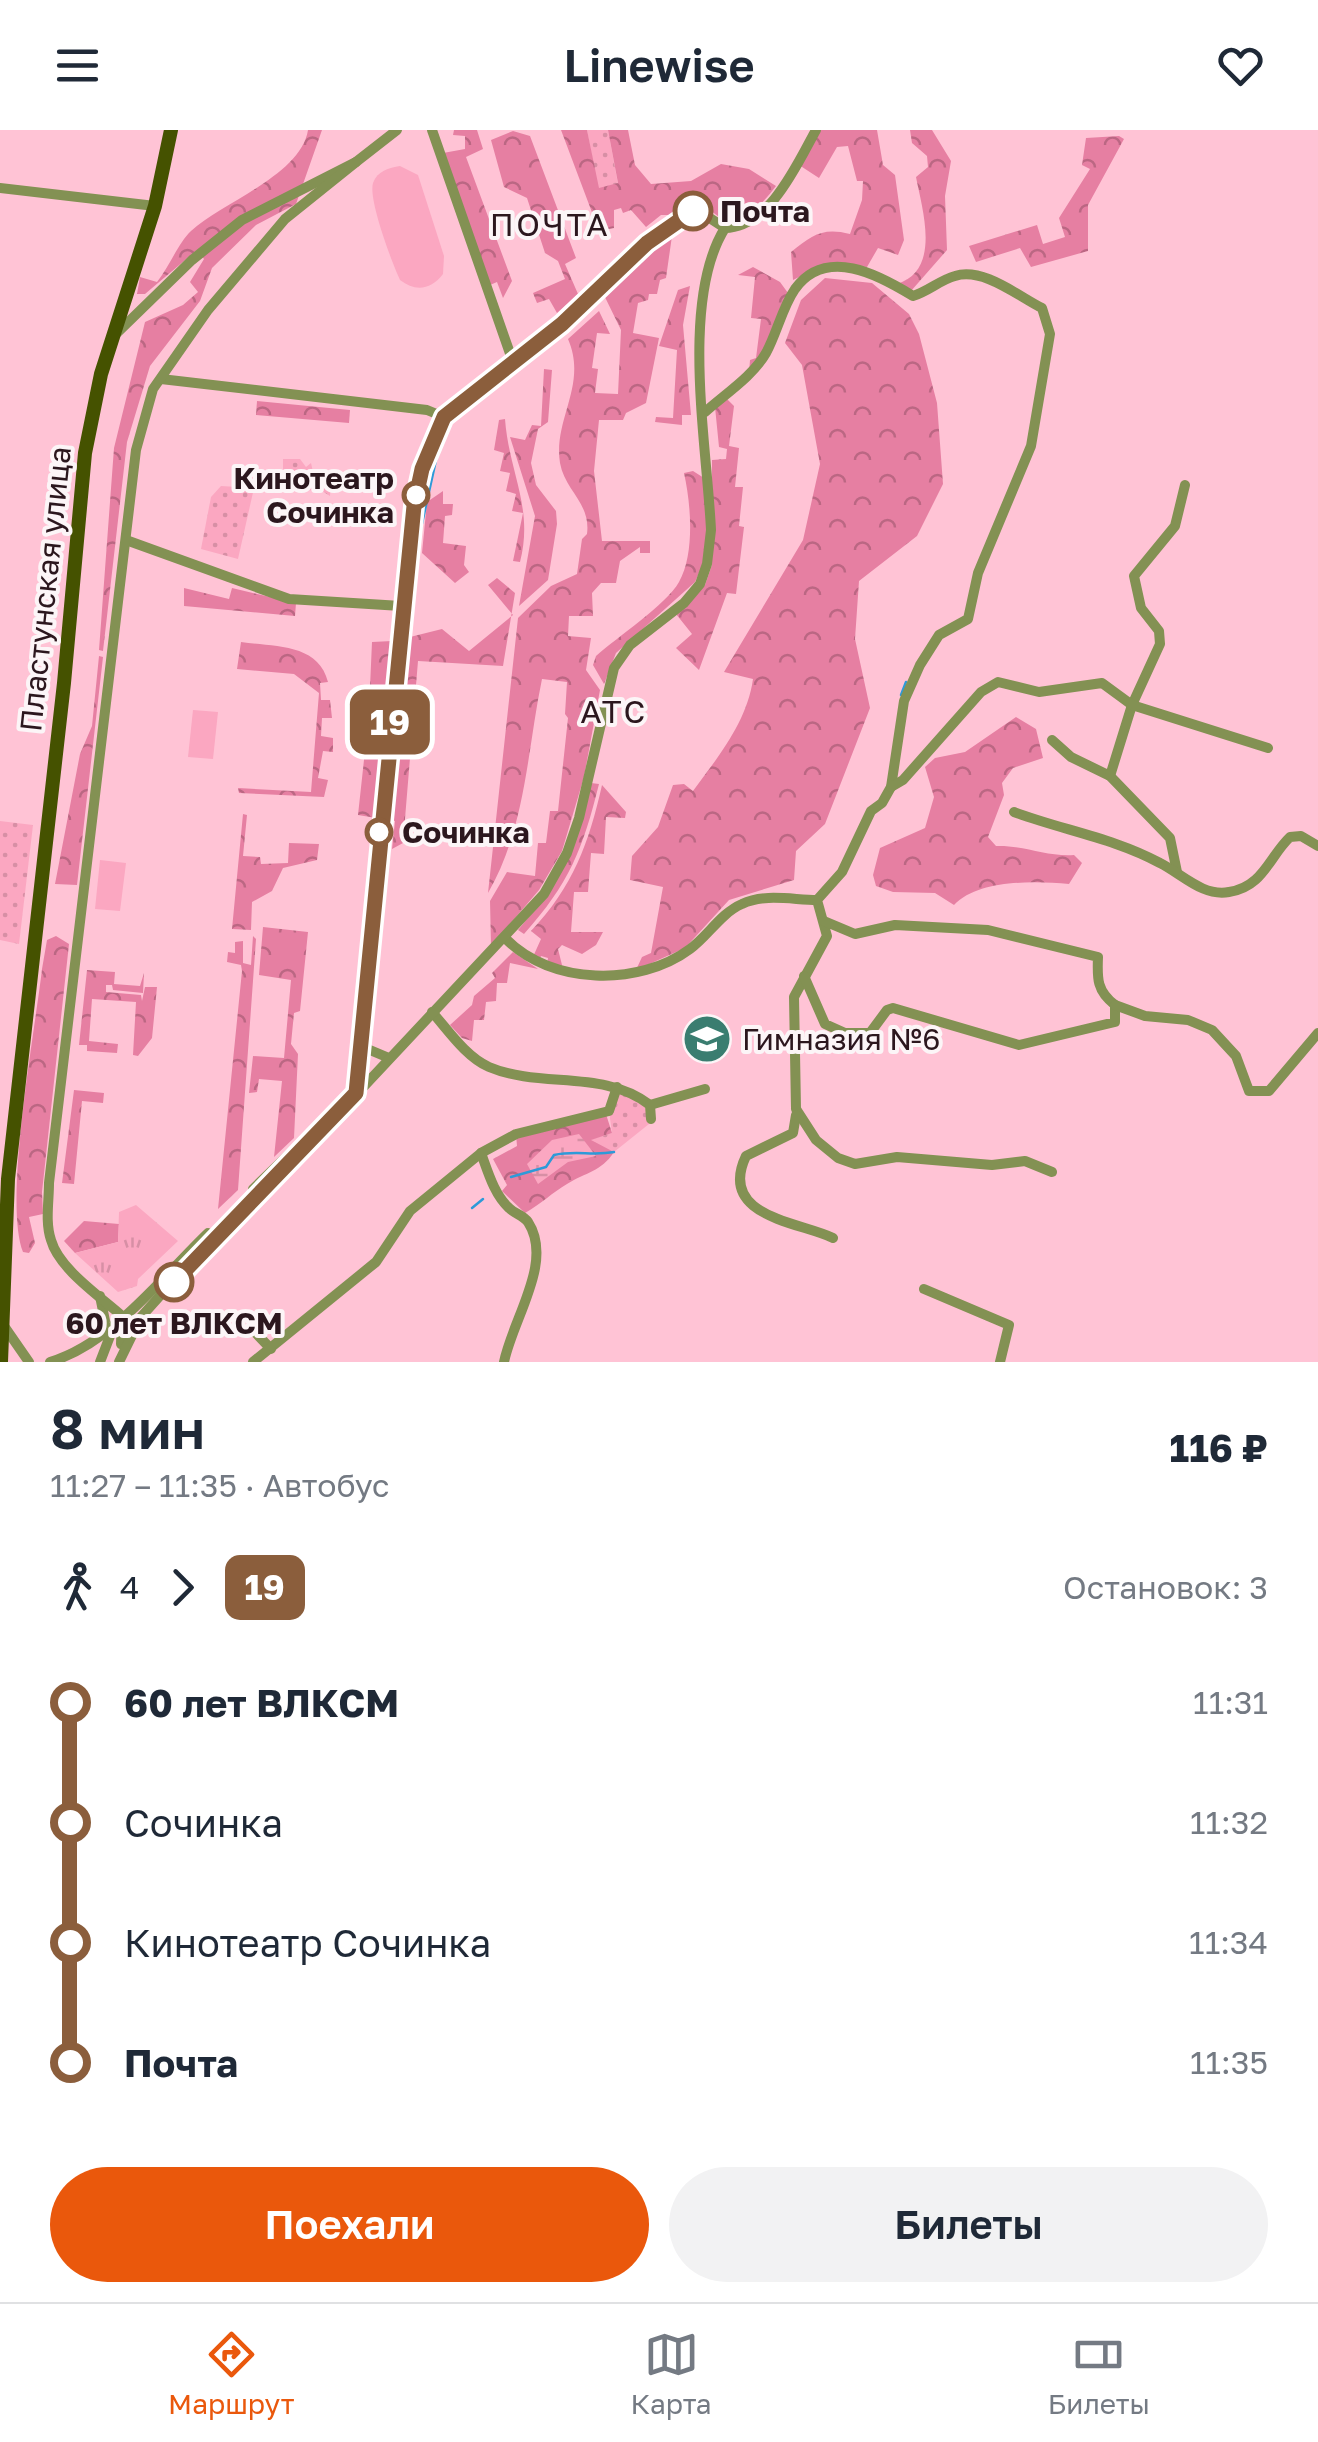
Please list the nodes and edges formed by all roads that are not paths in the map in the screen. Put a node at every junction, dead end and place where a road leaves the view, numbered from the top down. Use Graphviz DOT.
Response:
graph roads {
  1 [pos="170,130"];
  2 [pos="396,130"];
  3 [pos="432,130"];
  4 [pos="816,130"];
  5 [pos="356,162"];
  6 [pos="0,188"];
  7 [pos="156,206"];
  8 [pos="726,228"];
  9 [pos="112,339"];
  10 [pos="514,362"];
  11 [pos="160,378"];
  12 [pos="705,412"];
  13 [pos="444,417"];
  14 [pos="1186,485"];
  15 [pos="126,540"];
  16 [pos="401,606"];
  17 [pos="1132,705"];
  18 [pos="1052,740"];
  19 [pos="1268,748"];
  20 [pos="1110,776"];
  21 [pos="891,787"];
  22 [pos="1014,812"];
  23 [pos="1318,846"];
  24 [pos="1177,872"];
  25 [pos="817,900"];
  26 [pos="823,920"];
  27 [pos="506,939"];
  28 [pos="804,976"];
  29 [pos="1115,1006"];
  30 [pos="432,1012"];
  31 [pos="1318,1033"];
  32 [pos="358,1045"];
  33 [pos="389,1058"];
  34 [pos="617,1087"];
  35 [pos="704,1089"];
  36 [pos="355,1095"];
  37 [pos="650,1105"];
  38 [pos="796,1109"];
  39 [pos="651,1119"];
  40 [pos="482,1153"];
  41 [pos="1052,1172"];
  42 [pos="832,1238"];
  43 [pos="924,1289"];
  44 [pos="147,1293"];
  45 [pos="99,1295"];
  46 [pos="119,1319"];
  47 [pos="2,1323"];
  48 [pos="251,1328"];
  49 [pos="100,1334"];
  50 [pos="271,1349"];
  51 [pos="120,1359"];
  52 [pos="1,1362"];
  53 [pos="29,1362"];
  54 [pos="50,1362"];
  55 [pos="100,1362"];
  56 [pos="253,1362"];
  57 [pos="504,1362"];
  58 [pos="1000,1362"];
  1 -- 7 [label="main road, Пластунская улица"];
  2 -- 5 [label="street"];
  3 -- 10 [label="street"];
  4 -- 8 [label="street"];
  5 -- 9 [label="street"];
  5 -- 11 [label="street"];
  6 -- 7 [label="street"];
  7 -- 9 [label="main road, Пластунская улица"];
  8 -- 10 [label="street"];
  8 -- 12 [label="street"];
  9 -- 47 [label="main road, Пластунская улица"];
  10 -- 13 [label="street"];
  11 -- 13 [label="street"];
  11 -- 15 [label="street"];
  12 -- 21 [label="street"];
  12 -- 27 [label="street"];
  13 -- 16 [label="street"];
  14 -- 17 [label="street"];
  15 -- 16 [label="street"];
  15 -- 45 [label="street"];
  16 -- 32 [label="street"];
  17 -- 19 [label="street"];
  17 -- 20 [label="street"];
  17 -- 21 [label="street"];
  18 -- 20 [label="street"];
  20 -- 24 [label="street"];
  21 -- 25 [label="street"];
  22 -- 24 [label="street"];
  23 -- 24 [label="street"];
  25 -- 26 [label="street"];
  25 -- 27 [label="street"];
  26 -- 28 [label="street"];
  26 -- 29 [label="street"];
  27 -- 30 [label="street"];
  28 -- 29 [label="street"];
  28 -- 38 [label="street"];
  29 -- 31 [label="street"];
  30 -- 33 [label="street"];
  30 -- 34 [label="street"];
  32 -- 33 [label="street"];
  32 -- 36 [label="street"];
  33 -- 36 [label="street"];
  34 -- 37 [label="street"];
  34 -- 40 [label="street"];
  35 -- 37 [label="street"];
  36 -- 44 [label="street"];
  36 -- 51 [label="street"];
  37 -- 39 [label="street"];
  38 -- 41 [label="street"];
  38 -- 42 [label="street"];
  40 -- 50 [label="street"];
  40 -- 57 [label="street"];
  43 -- 58 [label="street"];
  44 -- 45 [label="street"];
  44 -- 46 [label="street"];
  45 -- 46 [label="street"];
  45 -- 49 [label="street"];
  46 -- 49 [label="street"];
  46 -- 51 [label="street"];
  46 -- 55 [label="street"];
  47 -- 52 [label="main road, Пластунская улица"];
  47 -- 53 [label="street"];
  48 -- 50 [label="street"];
  49 -- 54 [label="street"];
  50 -- 56 [label="street"];
}
